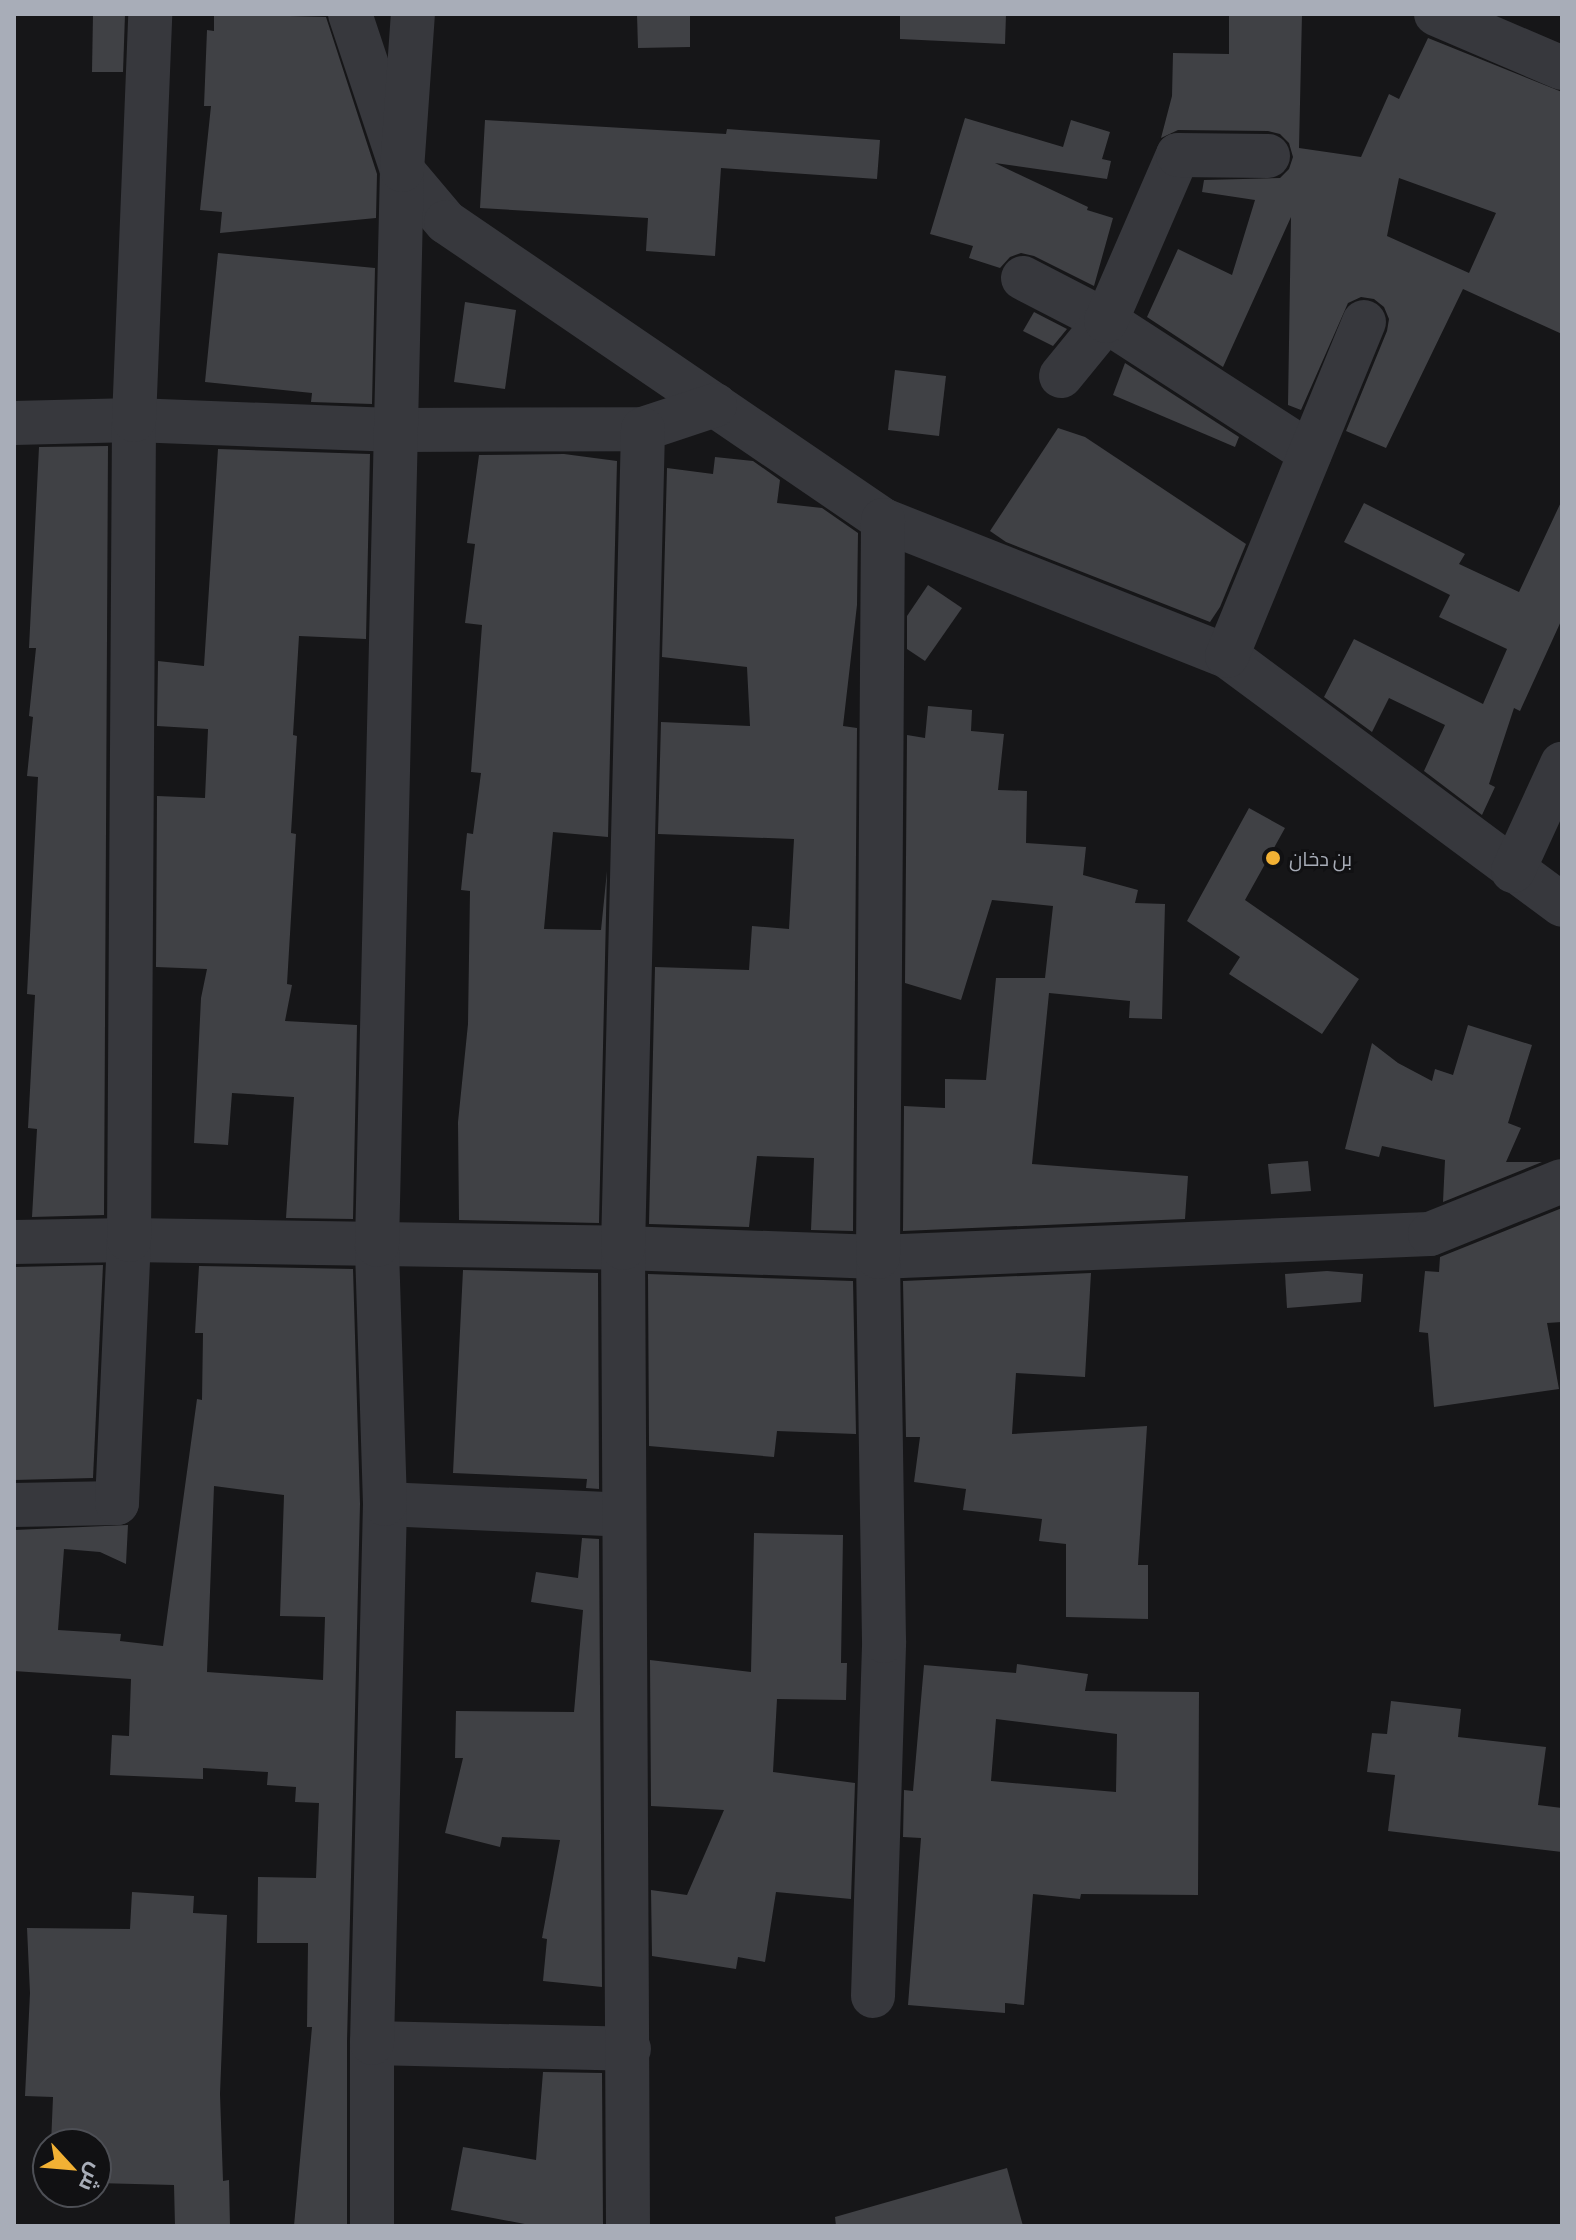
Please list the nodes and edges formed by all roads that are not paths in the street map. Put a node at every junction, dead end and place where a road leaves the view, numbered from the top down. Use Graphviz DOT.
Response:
graph roads {
  1 [pos="150,14"];
  2 [pos="350,14"];
  3 [pos="413,14"];
  4 [pos="1436,14"];
  5 [pos="1562,68"];
  6 [pos="1268,156"];
  7 [pos="402,170"];
  8 [pos="1023,278"];
  9 [pos="1106,321"];
  10 [pos="1364,322"];
  11 [pos="1061,376"];
  12 [pos="715,405"];
  13 [pos="134,420"];
  14 [pos="14,423"];
  15 [pos="643,429"];
  16 [pos="398,430"];
  17 [pos="1310,453"];
  18 [pos="883,520"];
  19 [pos="1227,656"];
  20 [pos="1562,764"];
  21 [pos="1513,871"];
  22 [pos="1562,905"];
  23 [pos="1562,1181"];
  24 [pos="129,1240"];
  25 [pos="14,1242"];
  26 [pos="377,1245"];
  27 [pos="623,1248"];
  28 [pos="878,1257"];
  29 [pos="385,1504"];
  30 [pos="14,1505"];
  31 [pos="623,1515"];
  32 [pos="873,1996"];
  33 [pos="372,2043"];
  34 [pos="629,2049"];
  35 [pos="372,2226"];
  36 [pos="628,2226"];
  1 -- 13 [label="street"];
  2 -- 7 [label="street"];
  3 -- 7 [label="street"];
  4 -- 5 [label="street"];
  6 -- 9 [label="street"];
  7 -- 12 [label="street"];
  7 -- 16 [label="street"];
  8 -- 9 [label="street"];
  9 -- 11 [label="street"];
  9 -- 17 [label="street"];
  10 -- 17 [label="street"];
  12 -- 15 [label="street"];
  12 -- 18 [label="street"];
  13 -- 14 [label="street"];
  13 -- 16 [label="street"];
  13 -- 24 [label="street"];
  15 -- 16 [label="street"];
  15 -- 27 [label="street"];
  16 -- 26 [label="street"];
  17 -- 19 [label="street"];
  18 -- 19 [label="street"];
  18 -- 28 [label="street"];
  19 -- 21 [label="street"];
  20 -- 21 [label="street"];
  21 -- 22 [label="street"];
  23 -- 28 [label="street"];
  24 -- 25 [label="street"];
  24 -- 26 [label="street"];
  24 -- 30 [label="street"];
  26 -- 27 [label="street"];
  26 -- 29 [label="street"];
  27 -- 28 [label="street"];
  27 -- 31 [label="street"];
  28 -- 32 [label="street"];
  29 -- 31 [label="street"];
  29 -- 33 [label="street"];
  31 -- 34 [label="street"];
  33 -- 34 [label="street"];
  33 -- 35 [label="street"];
  34 -- 36 [label="street"];
}
